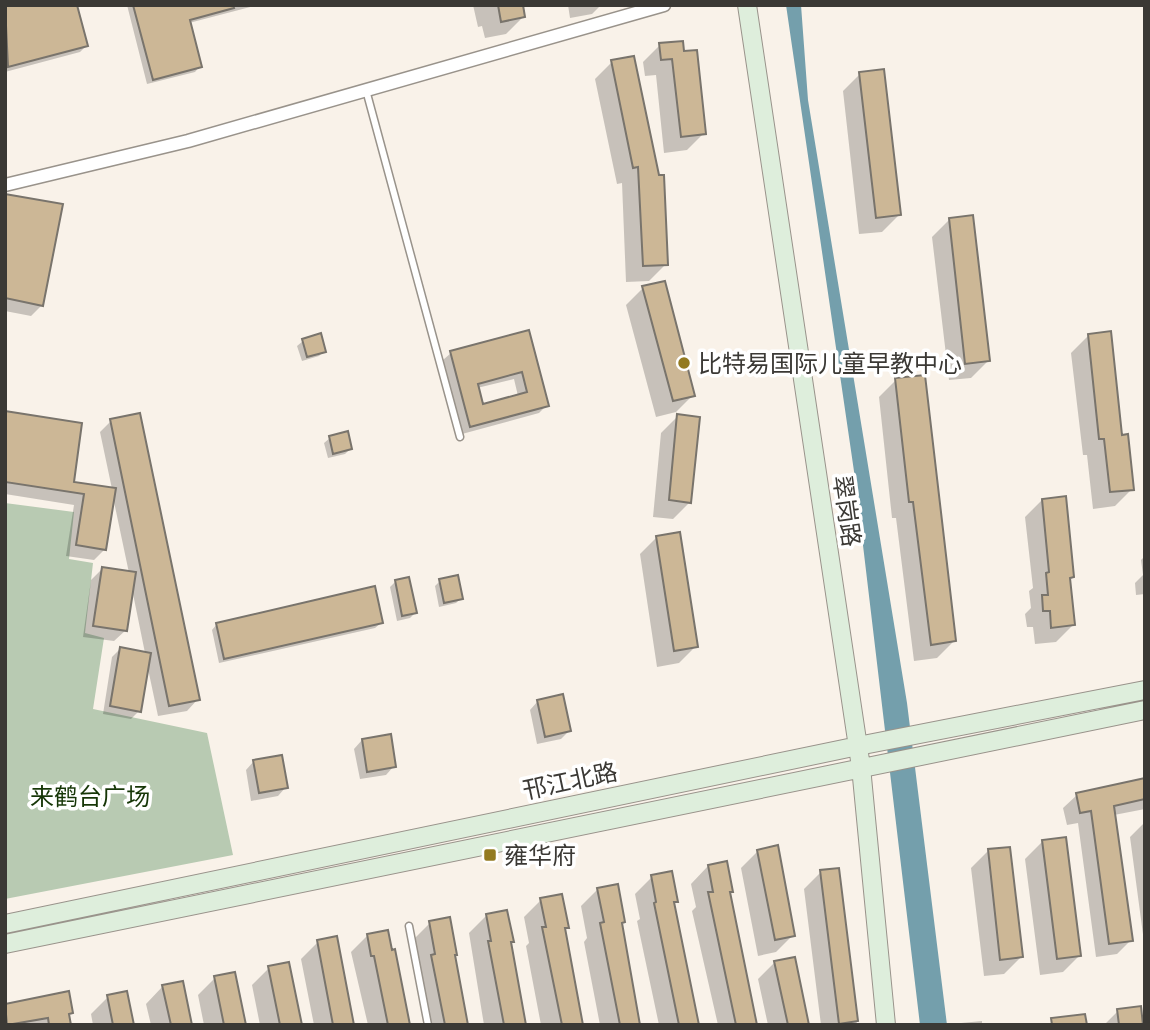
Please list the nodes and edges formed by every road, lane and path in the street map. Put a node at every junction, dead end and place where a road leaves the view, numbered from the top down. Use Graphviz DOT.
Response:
graph roads {
  1 [pos="664,5"];
  2 [pos="747,5"];
  3 [pos="366,90"];
  4 [pos="5,185"];
  5 [pos="460,437"];
  6 [pos="1145,690"];
  7 [pos="1145,710"];
  8 [pos="858,746"];
  9 [pos="861,767"];
  10 [pos="5,924"];
  11 [pos="409,926"];
  12 [pos="5,944"];
  13 [pos="428,1025"];
  14 [pos="886,1025"];
  1 -- 3 [label="street"];
  2 -- 8 [label="main road, 翠岗路"];
  3 -- 4 [label="street"];
  3 -- 5 [label="lane"];
  6 -- 8 [label="main road, 邗江北路"];
  7 -- 9 [label="main road, 邗江北路"];
  8 -- 9 [label="main road, 翠岗路"];
  8 -- 10 [label="main road, 邗江北路"];
  9 -- 12 [label="main road, 邗江北路"];
  9 -- 14 [label="main road, 翠岗路"];
  11 -- 13 [label="lane"];
}
